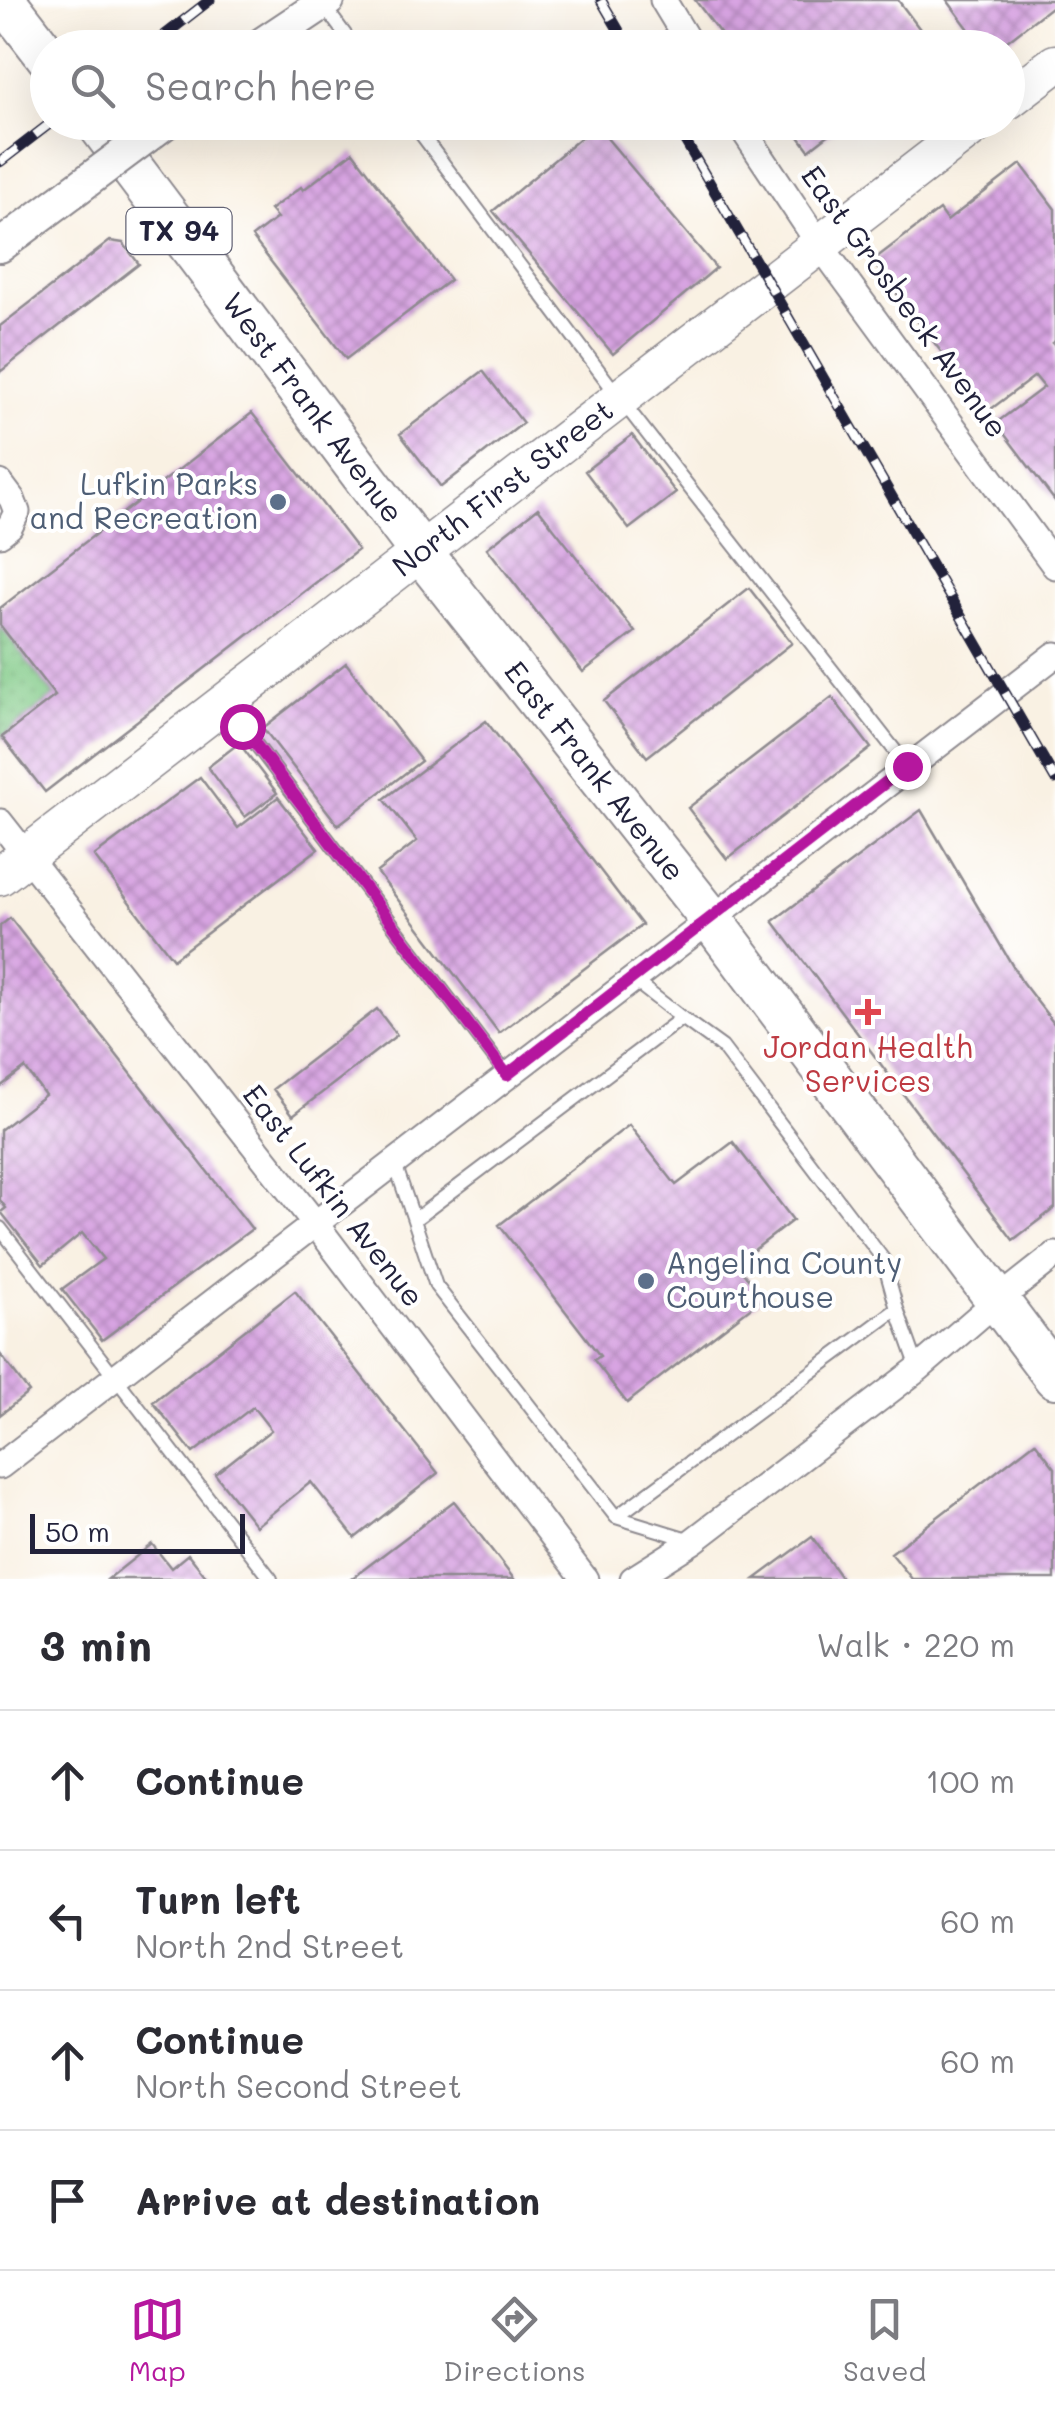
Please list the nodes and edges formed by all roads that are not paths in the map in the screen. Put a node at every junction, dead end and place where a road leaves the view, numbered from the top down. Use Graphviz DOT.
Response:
graph roads {
  1 [pos="4,0"];
  2 [pos="663,0"];
  3 [pos="325,2"];
  4 [pos="283,30"];
  5 [pos="343,30"];
  6 [pos="681,30"];
  7 [pos="30,34"];
  8 [pos="1055,64"];
  9 [pos="1025,87"];
  10 [pos="111,140"];
  11 [pos="142,140"];
  12 [pos="426,140"];
  13 [pos="750,140"];
  14 [pos="956,140"];
  15 [pos="820,245"];
  16 [pos="0,246"];
  17 [pos="621,400"];
  18 [pos="0,483"];
  19 [pos="0,534"];
  20 [pos="420,551"];
  21 [pos="1055,566"];
  22 [pos="1055,654"];
  23 [pos="224,702"];
  24 [pos="907,766"];
  25 [pos="0,822"];
  26 [pos="14,865"];
  27 [pos="710,919"];
  28 [pos="632,979"];
  29 [pos="682,1018"];
  30 [pos="507,1075"];
  31 [pos="394,1161"];
  32 [pos="414,1220"];
  33 [pos="314,1222"];
  34 [pos="0,1228"];
  35 [pos="1055,1255"];
  36 [pos="998,1300"];
  37 [pos="896,1309"];
  38 [pos="919,1368"];
  39 [pos="114,1377"];
  40 [pos="1055,1377"];
  41 [pos="0,1466"];
  42 [pos="616,1517"];
  43 [pos="693,1541"];
  44 [pos="271,1579"];
  45 [pos="584,1579"];
  46 [pos="632,1579"];
  1 -- 7 [label="main road"];
  2 -- 6 [label="street"];
  3 -- 4 [label="street"];
  3 -- 5 [label="lane"];
  8 -- 9 [label="main road"];
  10 -- 20 [label="main road, West Frank Avenue / TX 94"];
  11 -- 16 [label="street, bridge"];
  12 -- 17 [label="lane"];
  13 -- 15 [label="street, East Grosbeck Avenue"];
  14 -- 15 [label="main road, North First Street"];
  15 -- 17 [label="main road, North First Street"];
  15 -- 21 [label="street, East Grosbeck Avenue"];
  17 -- 20 [label="main road, North First Street"];
  17 -- 24 [label="lane"];
  18 -- 19 [label="street"];
  20 -- 23 [label="main road, North First Street"];
  20 -- 27 [label="main road, East Frank Avenue / TX 94"];
  22 -- 24 [label="street"];
  23 -- 26 [label="main road, North First Street"];
  23 -- 30 [label="lane"];
  24 -- 27 [label="street"];
  25 -- 26 [label="street, East Lufkin Avenue"];
  26 -- 33 [label="street, East Lufkin Avenue"];
  27 -- 28 [label="street"];
  27 -- 36 [label="main road, East Frank Avenue / TX 94"];
  28 -- 29 [label="lane"];
  28 -- 30 [label="street"];
  29 -- 32 [label="lane"];
  29 -- 37 [label="lane"];
  30 -- 31 [label="street"];
  31 -- 32 [label="lane"];
  31 -- 33 [label="street"];
  32 -- 42 [label="lane"];
  33 -- 39 [label="street"];
  33 -- 45 [label="street, East Lufkin Avenue"];
  34 -- 39 [label="lane"];
  35 -- 36 [label="street"];
  36 -- 38 [label="street"];
  36 -- 40 [label="main road, East Frank Avenue / TX 94"];
  37 -- 38 [label="lane"];
  37 -- 42 [label="lane"];
  38 -- 43 [label="street"];
  39 -- 41 [label="street"];
  39 -- 44 [label="lane"];
  42 -- 43 [label="lane"];
  43 -- 46 [label="street"];
}
